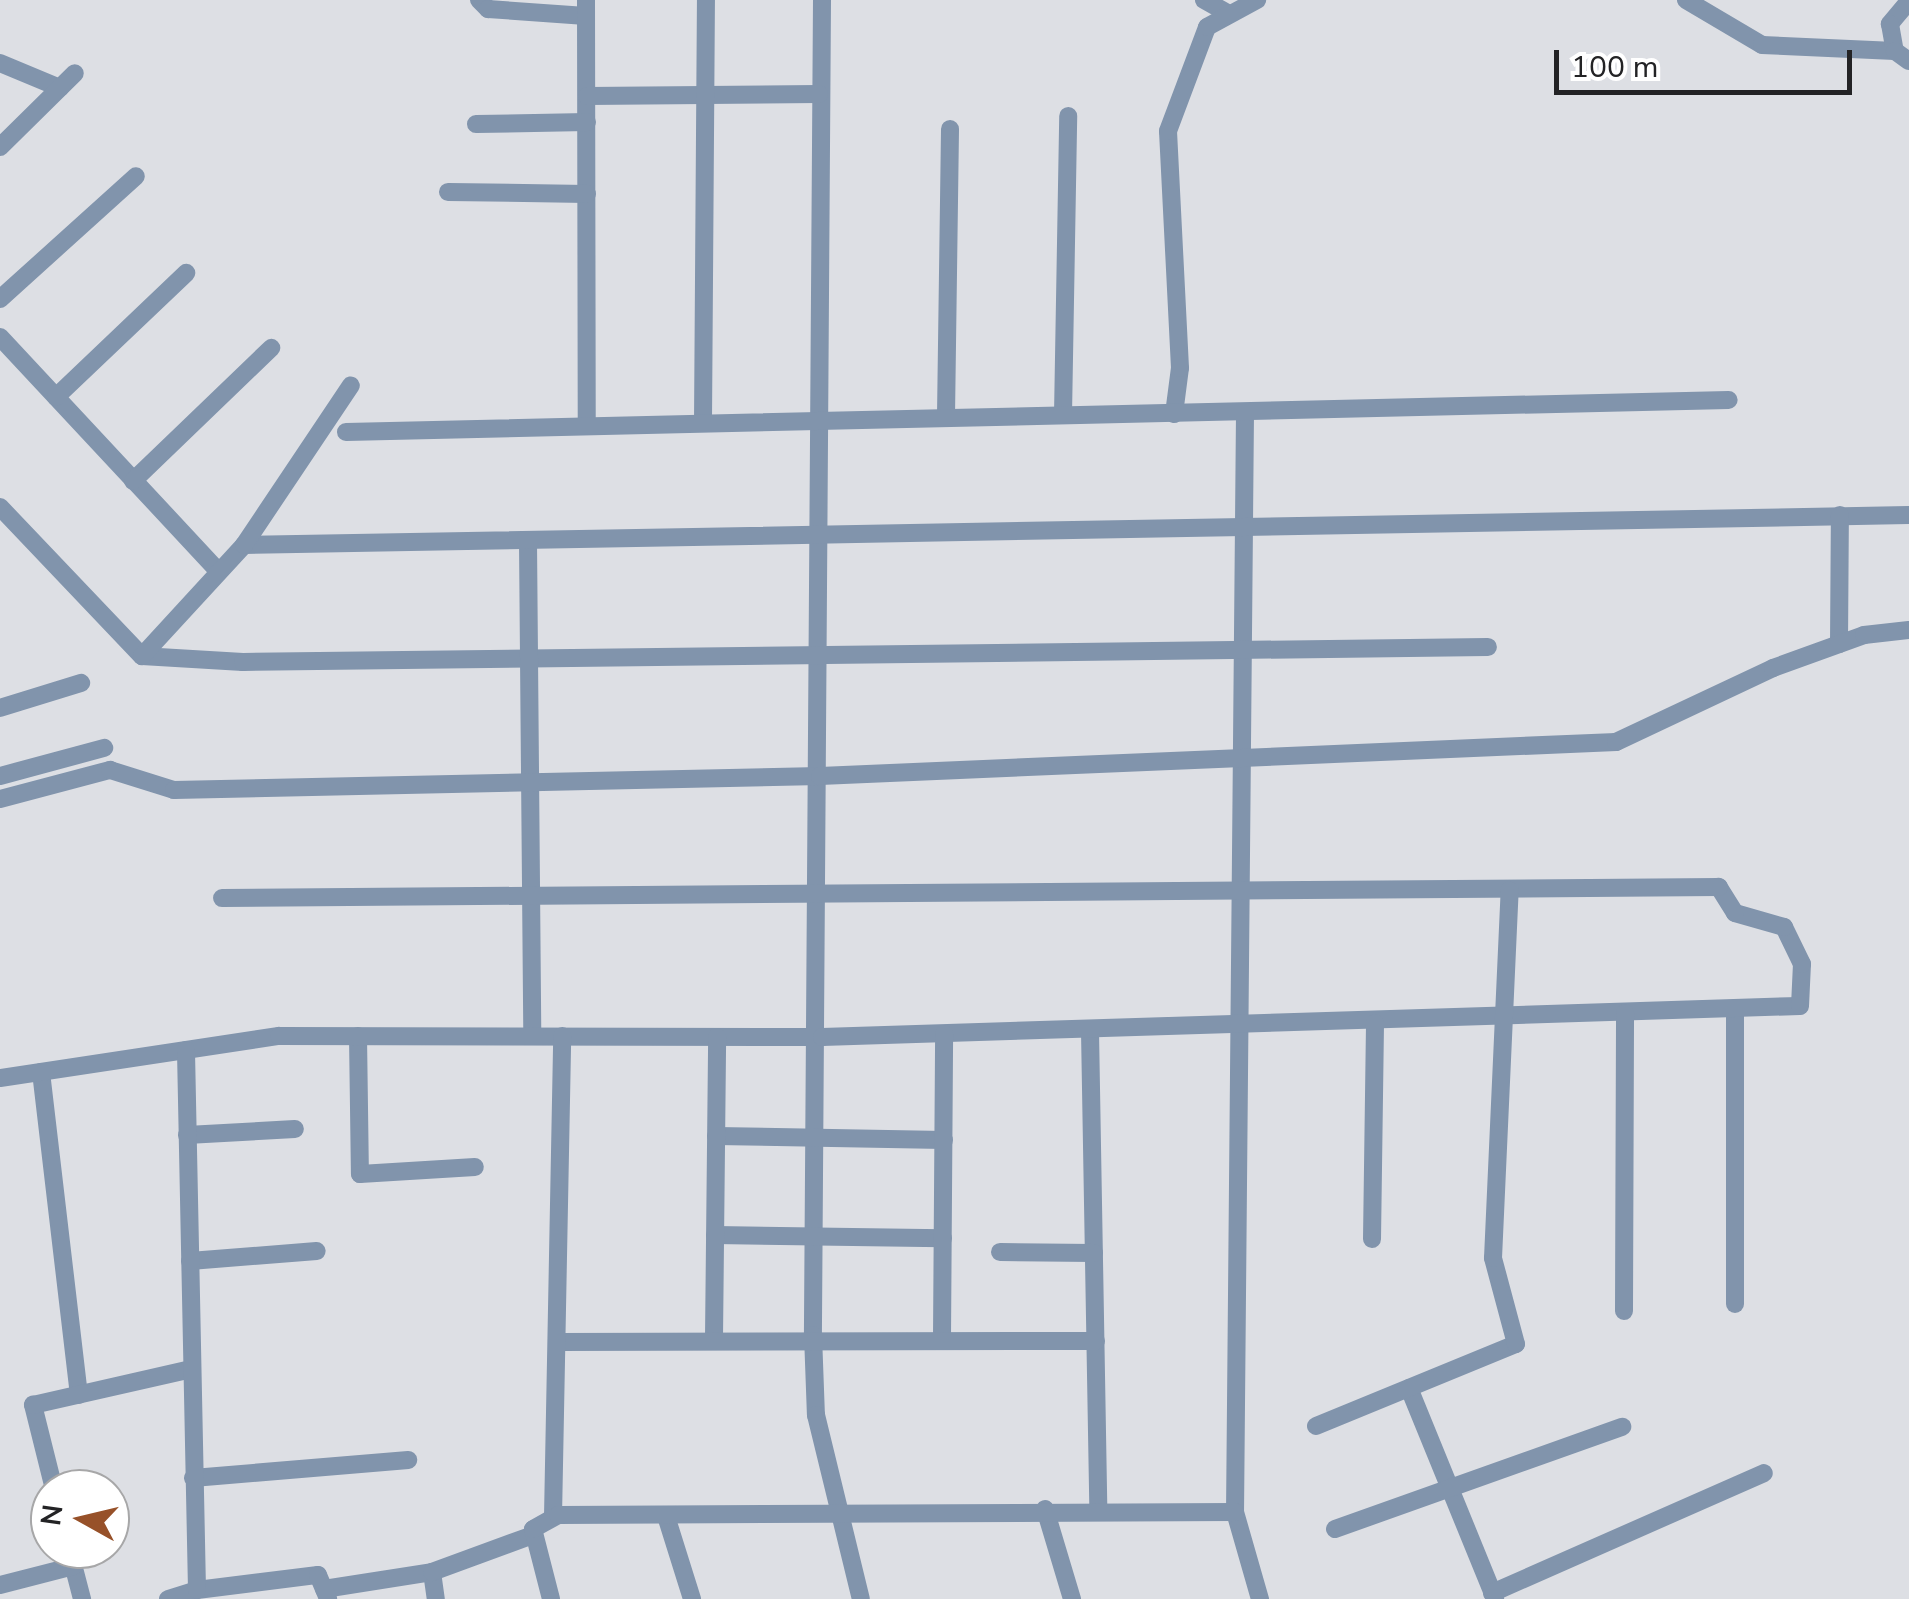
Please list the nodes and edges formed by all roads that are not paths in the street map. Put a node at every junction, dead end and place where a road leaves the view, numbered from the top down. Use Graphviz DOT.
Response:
graph roads {
  1 [pos="479,0"];
  2 [pos="706,0"];
  3 [pos="822,0"];
  4 [pos="1204,0"];
  5 [pos="1257,0"];
  6 [pos="1686,0"];
  7 [pos="1909,1"];
  8 [pos="586,8"];
  9 [pos="1229,14"];
  10 [pos="1902,56"];
  11 [pos="0,63"];
  12 [pos="75,73"];
  13 [pos="60,88"];
  14 [pos="819,94"];
  15 [pos="706,95"];
  16 [pos="587,96"];
  17 [pos="1068,116"];
  18 [pos="586,122"];
  19 [pos="476,124"];
  20 [pos="950,129"];
  21 [pos="0,147"];
  22 [pos="136,176"];
  23 [pos="448,192"];
  24 [pos="587,194"];
  25 [pos="186,274"];
  26 [pos="0,299"];
  27 [pos="0,337"];
  28 [pos="270,348"];
  29 [pos="351,385"];
  30 [pos="56,397"];
  31 [pos="1728,400"];
  32 [pos="1245,413"];
  33 [pos="1174,414"];
  34 [pos="1064,415"];
  35 [pos="946,416"];
  36 [pos="818,418"];
  37 [pos="704,422"];
  38 [pos="587,426"];
  39 [pos="346,432"];
  40 [pos="134,481"];
  41 [pos="0,506"];
  42 [pos="1909,515"];
  43 [pos="1840,516"];
  44 [pos="1244,529"];
  45 [pos="818,540"];
  46 [pos="528,542"];
  47 [pos="244,545"];
  48 [pos="220,572"];
  49 [pos="1909,630"];
  50 [pos="1839,644"];
  51 [pos="1488,647"];
  52 [pos="1243,649"];
  53 [pos="142,656"];
  54 [pos="819,658"];
  55 [pos="532,660"];
  56 [pos="81,683"];
  57 [pos="0,708"];
  58 [pos="104,748"];
  59 [pos="1242,762"];
  60 [pos="0,776"];
  61 [pos="820,776"];
  62 [pos="532,782"];
  63 [pos="0,799"];
  64 [pos="1510,890"];
  65 [pos="1240,893"];
  66 [pos="822,894"];
  67 [pos="534,896"];
  68 [pos="222,898"];
  69 [pos="1735,1009"];
  70 [pos="1626,1013"];
  71 [pos="1506,1018"];
  72 [pos="1374,1023"];
  73 [pos="1239,1028"];
  74 [pos="1090,1031"];
  75 [pos="944,1034"];
  76 [pos="358,1036"];
  77 [pos="532,1036"];
  78 [pos="562,1036"];
  79 [pos="717,1036"];
  80 [pos="822,1036"];
  81 [pos="186,1050"];
  82 [pos="41,1072"];
  83 [pos="0,1078"];
  84 [pos="296,1129"];
  85 [pos="187,1135"];
  86 [pos="716,1136"];
  87 [pos="820,1137"];
  88 [pos="944,1140"];
  89 [pos="475,1167"];
  90 [pos="715,1235"];
  91 [pos="818,1235"];
  92 [pos="943,1238"];
  93 [pos="1372,1239"];
  94 [pos="318,1251"];
  95 [pos="1000,1252"];
  96 [pos="1094,1253"];
  97 [pos="190,1261"];
  98 [pos="1735,1304"];
  99 [pos="1624,1312"];
  100 [pos="813,1335"];
  101 [pos="714,1338"];
  102 [pos="942,1338"];
  103 [pos="1096,1341"];
  104 [pos="558,1342"];
  105 [pos="192,1369"];
  106 [pos="1409,1388"];
  107 [pos="79,1395"];
  108 [pos="1316,1426"];
  109 [pos="1622,1427"];
  110 [pos="408,1460"];
  111 [pos="49,1469"];
  112 [pos="1764,1473"];
  113 [pos="193,1478"];
  114 [pos="1450,1489"];
  115 [pos="1046,1508"];
  116 [pos="1098,1508"];
  117 [pos="834,1510"];
  118 [pos="1235,1512"];
  119 [pos="666,1516"];
  120 [pos="552,1517"];
  121 [pos="1336,1529"];
  122 [pos="533,1535"];
  123 [pos="44,1569"];
  124 [pos="75,1569"];
  125 [pos="432,1572"];
  126 [pos="0,1586"];
  127 [pos="196,1590"];
  128 [pos="326,1594"];
  129 [pos="1494,1596"];
  130 [pos="82,1599"];
  131 [pos="168,1599"];
  132 [pos="436,1599"];
  133 [pos="552,1599"];
  134 [pos="692,1599"];
  135 [pos="860,1599"];
  136 [pos="1072,1599"];
  137 [pos="1260,1599"];
  1 -- 8 [label="street"];
  2 -- 15 [label="street"];
  3 -- 14 [label="street"];
  4 -- 9 [label="street"];
  5 -- 9 [label="street"];
  6 -- 10 [label="street"];
  7 -- 10 [label="street"];
  8 -- 16 [label="street"];
  9 -- 33 [label="street"];
  11 -- 13 [label="street"];
  12 -- 13 [label="street"];
  13 -- 21 [label="street"];
  14 -- 15 [label="street"];
  14 -- 36 [label="street"];
  15 -- 16 [label="street"];
  15 -- 37 [label="street"];
  16 -- 18 [label="street"];
  17 -- 34 [label="street"];
  18 -- 19 [label="street"];
  18 -- 24 [label="street"];
  20 -- 35 [label="street"];
  22 -- 26 [label="street"];
  23 -- 24 [label="street"];
  24 -- 38 [label="street"];
  25 -- 30 [label="street"];
  27 -- 30 [label="street"];
  28 -- 40 [label="street"];
  29 -- 47 [label="street"];
  30 -- 40 [label="street"];
  31 -- 32 [label="street"];
  32 -- 33 [label="street"];
  32 -- 44 [label="street"];
  33 -- 34 [label="street"];
  34 -- 35 [label="street"];
  35 -- 36 [label="street"];
  36 -- 37 [label="street"];
  36 -- 45 [label="street"];
  37 -- 38 [label="street"];
  38 -- 39 [label="street"];
  40 -- 48 [label="street"];
  41 -- 53 [label="street"];
  42 -- 43 [label="street"];
  43 -- 44 [label="street"];
  43 -- 50 [label="street"];
  44 -- 45 [label="street"];
  44 -- 52 [label="street"];
  45 -- 46 [label="street"];
  45 -- 54 [label="street"];
  46 -- 47 [label="street"];
  46 -- 55 [label="street"];
  47 -- 48 [label="street"];
  48 -- 53 [label="street"];
  49 -- 50 [label="street"];
  50 -- 59 [label="street"];
  51 -- 52 [label="street"];
  52 -- 54 [label="street"];
  52 -- 59 [label="street"];
  53 -- 55 [label="street"];
  54 -- 55 [label="street"];
  54 -- 61 [label="street"];
  55 -- 62 [label="street"];
  56 -- 57 [label="street"];
  58 -- 60 [label="street"];
  59 -- 61 [label="street"];
  59 -- 65 [label="street"];
  61 -- 62 [label="street"];
  61 -- 66 [label="street"];
  62 -- 63 [label="street"];
  62 -- 67 [label="street"];
  64 -- 65 [label="street"];
  64 -- 69 [label="street"];
  64 -- 71 [label="street"];
  65 -- 66 [label="street"];
  65 -- 73 [label="street"];
  66 -- 67 [label="street"];
  66 -- 80 [label="street"];
  67 -- 68 [label="street"];
  67 -- 77 [label="street"];
  69 -- 70 [label="street"];
  69 -- 98 [label="street"];
  70 -- 71 [label="street"];
  70 -- 99 [label="street"];
  71 -- 72 [label="street"];
  71 -- 106 [label="street"];
  72 -- 73 [label="street"];
  72 -- 93 [label="street"];
  73 -- 74 [label="street"];
  73 -- 118 [label="street"];
  74 -- 75 [label="street"];
  74 -- 96 [label="street"];
  75 -- 80 [label="street"];
  75 -- 88 [label="street"];
  76 -- 77 [label="street"];
  76 -- 81 [label="street"];
  76 -- 89 [label="street"];
  77 -- 78 [label="street"];
  78 -- 79 [label="street"];
  78 -- 104 [label="street"];
  79 -- 80 [label="street"];
  79 -- 86 [label="street"];
  80 -- 87 [label="street"];
  81 -- 82 [label="street"];
  81 -- 85 [label="street"];
  82 -- 83 [label="street"];
  82 -- 107 [label="street"];
  84 -- 85 [label="street"];
  85 -- 97 [label="street"];
  86 -- 87 [label="street"];
  86 -- 90 [label="street"];
  87 -- 88 [label="street"];
  87 -- 91 [label="street"];
  88 -- 92 [label="street"];
  90 -- 91 [label="street"];
  90 -- 101 [label="street"];
  91 -- 92 [label="street"];
  91 -- 100 [label="street"];
  92 -- 102 [label="street"];
  94 -- 97 [label="street"];
  95 -- 96 [label="street"];
  96 -- 103 [label="street"];
  97 -- 105 [label="street"];
  100 -- 101 [label="street"];
  100 -- 102 [label="street"];
  100 -- 117 [label="street"];
  101 -- 104 [label="street"];
  102 -- 103 [label="street"];
  103 -- 116 [label="street"];
  104 -- 120 [label="street"];
  105 -- 107 [label="street"];
  105 -- 113 [label="street"];
  106 -- 108 [label="street"];
  106 -- 114 [label="street"];
  107 -- 111 [label="street"];
  109 -- 114 [label="street"];
  110 -- 113 [label="street"];
  112 -- 129 [label="street"];
  113 -- 127 [label="street"];
  114 -- 121 [label="street"];
  114 -- 129 [label="street"];
  115 -- 116 [label="street"];
  115 -- 117 [label="street"];
  115 -- 136 [label="street"];
  116 -- 118 [label="street"];
  117 -- 119 [label="street"];
  117 -- 135 [label="street"];
  118 -- 137 [label="street"];
  119 -- 120 [label="street"];
  119 -- 134 [label="street"];
  120 -- 122 [label="street"];
  122 -- 125 [label="street"];
  122 -- 133 [label="street"];
  123 -- 126 [label="street"];
  124 -- 130 [label="street"];
  125 -- 128 [label="street"];
  125 -- 132 [label="street"];
  127 -- 128 [label="street"];
  127 -- 131 [label="street"];
}
